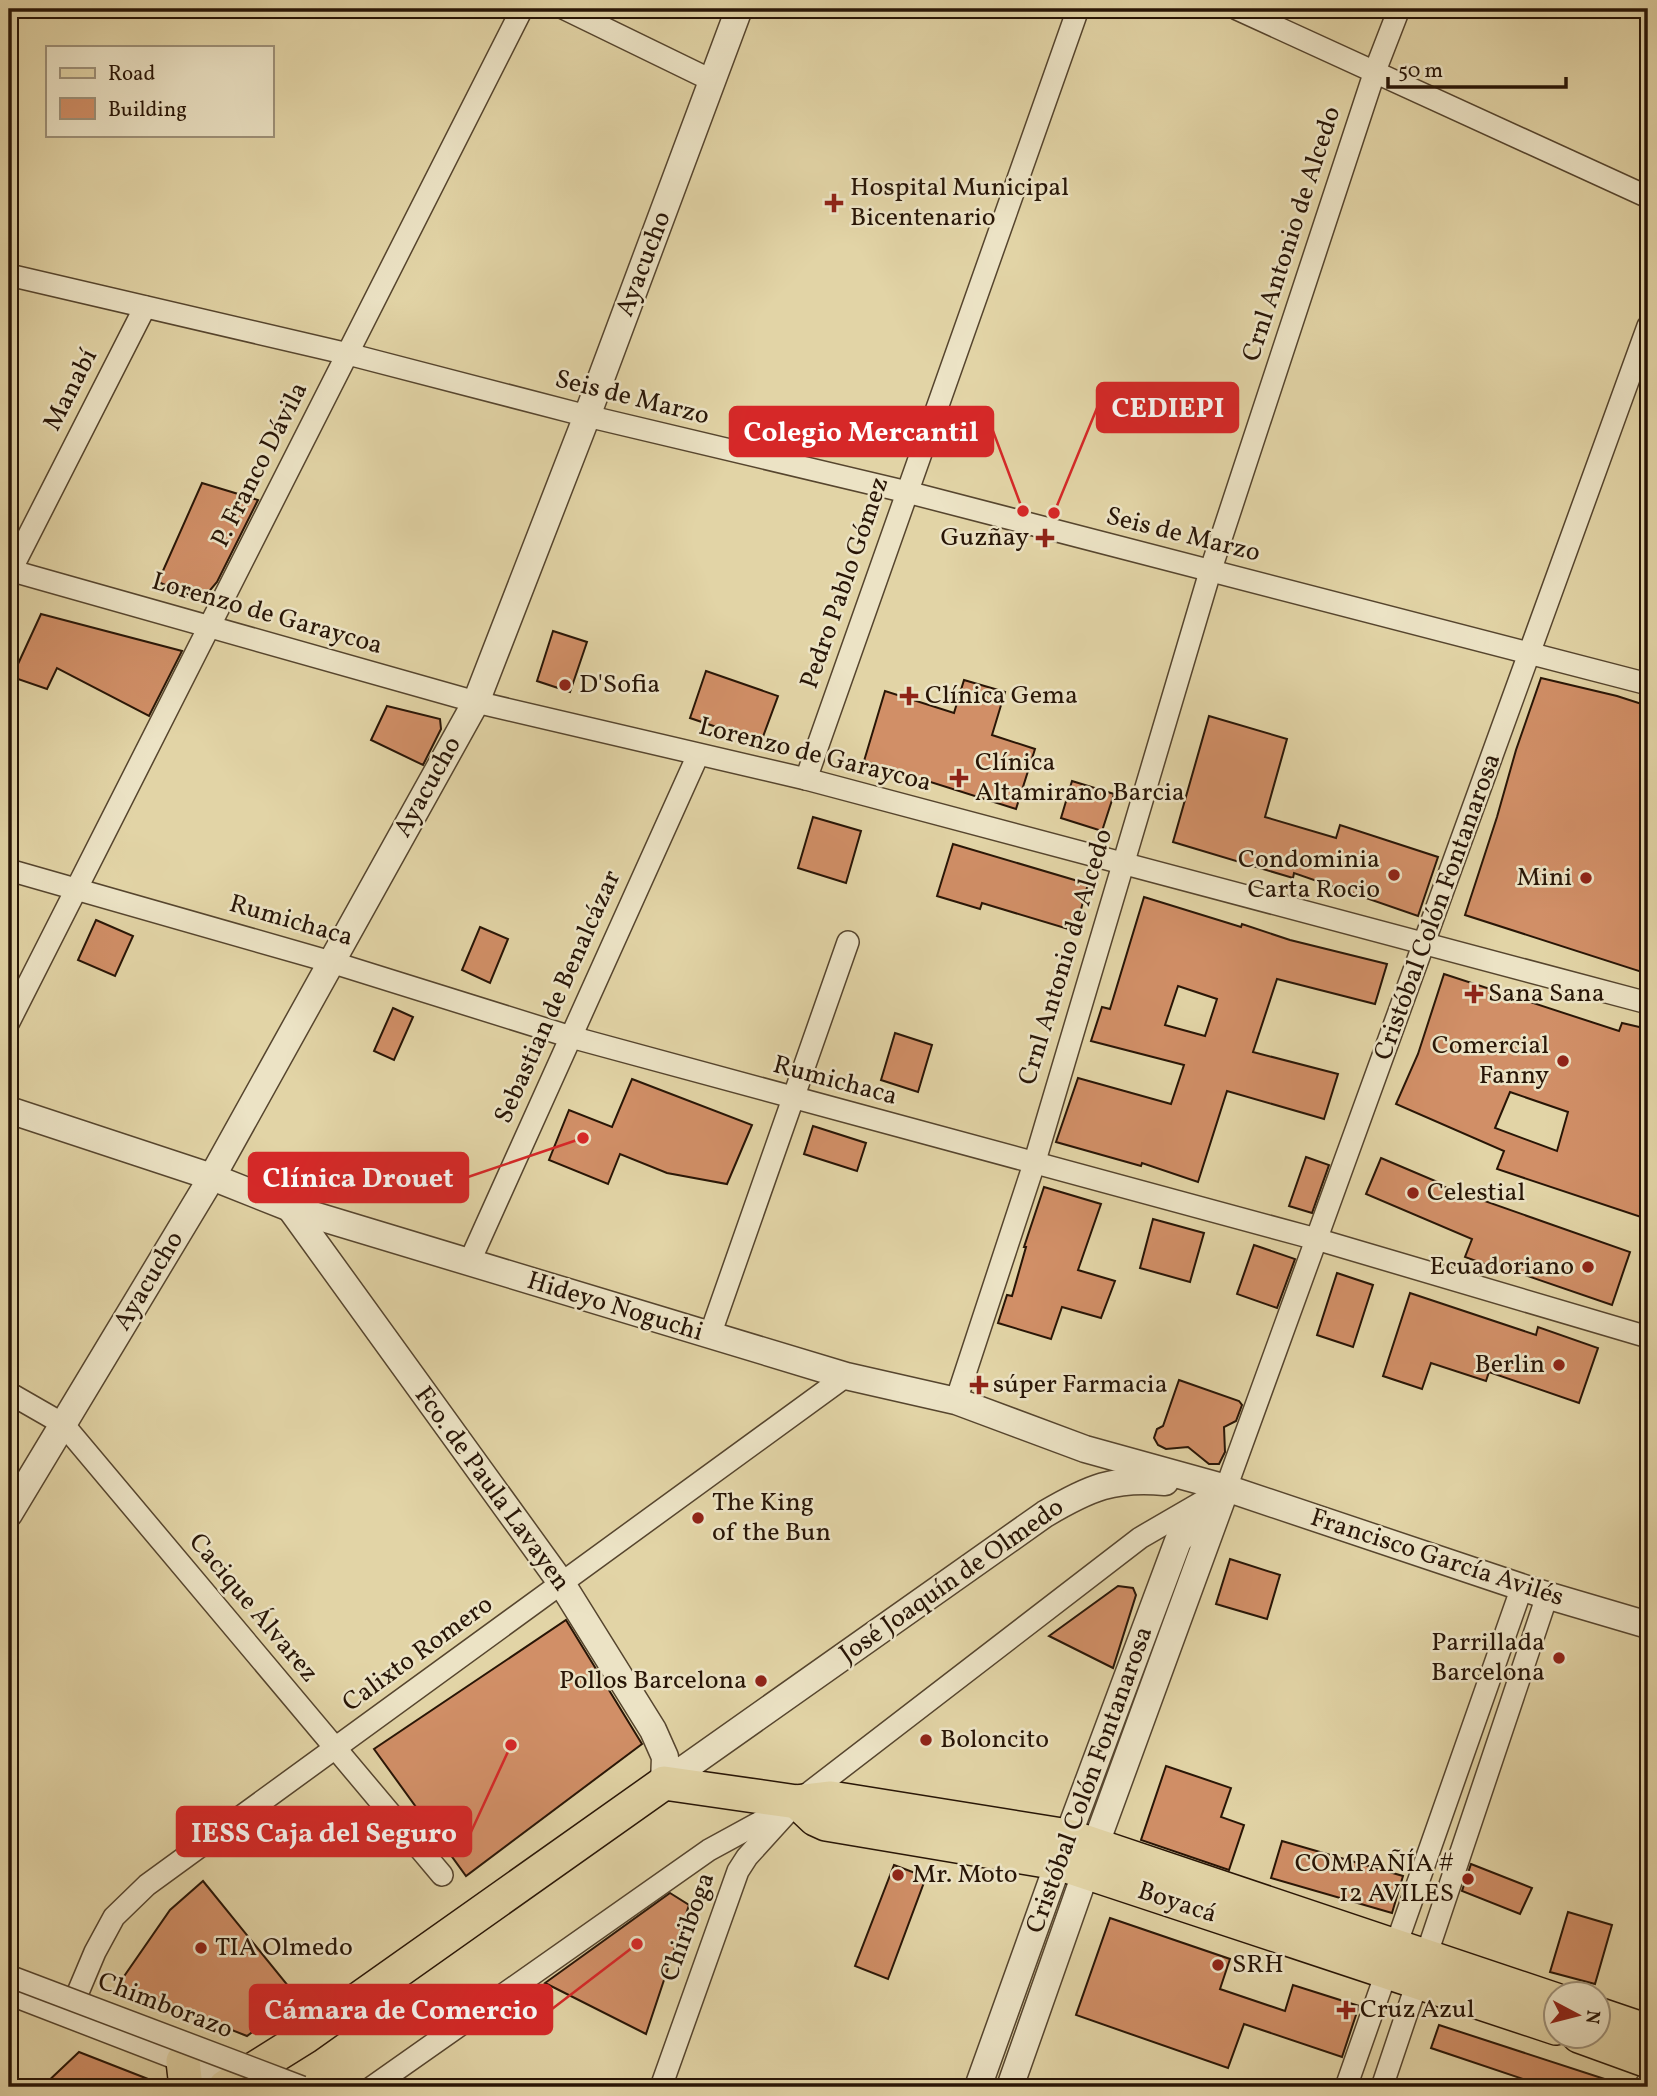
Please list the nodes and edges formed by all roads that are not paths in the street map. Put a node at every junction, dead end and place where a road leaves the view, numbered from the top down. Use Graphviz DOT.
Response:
graph roads {
  1 [pos="522,9"];
  2 [pos="565,9"];
  3 [pos="739,9"];
  4 [pos="1078,9"];
  5 [pos="1237,9"];
  6 [pos="1399,9"];
  7 [pos="1375,71"];
  8 [pos="713,81"];
  9 [pos="1648,197"];
  10 [pos="9,275"];
  11 [pos="145,307"];
  12 [pos="1648,326"];
  13 [pos="348,354"];
  14 [pos="587,416"];
  15 [pos="907,492"];
  16 [pos="9,572"];
  17 [pos="1210,572"];
  18 [pos="210,627"];
  19 [pos="1530,653"];
  20 [pos="1648,684"];
  21 [pos="475,702"];
  22 [pos="698,755"];
  23 [pos="806,779"];
  24 [pos="1124,862"];
  25 [pos="9,870"];
  26 [pos="76,888"];
  27 [pos="848,942"];
  28 [pos="1425,944"];
  29 [pos="331,962"];
  30 [pos="1648,1003"];
  31 [pos="9,1021"];
  32 [pos="571,1037"];
  33 [pos="794,1099"];
  34 [pos="9,1110"];
  35 [pos="1034,1164"];
  36 [pos="212,1177"];
  37 [pos="290,1208"];
  38 [pos="1316,1239"];
  39 [pos="469,1263"];
  40 [pos="710,1335"];
  41 [pos="1648,1337"];
  42 [pos="846,1376"];
  43 [pos="9,1393"];
  44 [pos="956,1401"];
  45 [pos="63,1424"];
  46 [pos="1226,1488"];
  47 [pos="9,1514"];
  48 [pos="562,1584"];
  49 [pos="1522,1587"];
  50 [pos="1547,1595"];
  51 [pos="1648,1625"];
  52 [pos="335,1749"];
  53 [pos="664,1783"];
  54 [pos="797,1802"];
  55 [pos="1077,1854"];
  56 [pos="442,1875"];
  57 [pos="1407,1964"];
  58 [pos="9,1976"];
  59 [pos="9,1994"];
  60 [pos="1542,1997"];
  61 [pos="68,2016"];
  62 [pos="1612,2019"];
  63 [pos="1542,2022"];
  64 [pos="1648,2031"];
  65 [pos="1612,2048"];
  66 [pos="1648,2061"];
  67 [pos="185,2074"];
  68 [pos="237,2085"];
  69 [pos="302,2087"];
  70 [pos="372,2087"];
  71 [pos="661,2087"];
  72 [pos="978,2087"];
  73 [pos="1010,2087"];
  74 [pos="1346,2087"];
  75 [pos="1382,2087"];
  1 -- 13 [label="street, P. Franco Dávila"];
  2 -- 8 [label="street"];
  3 -- 8 [label="street, Ayacucho"];
  4 -- 15 [label="street, Pedro Pablo Gómez"];
  5 -- 7 [label="street"];
  6 -- 7 [label="street, Crnl Antonio de Alcedo"];
  7 -- 9 [label="street"];
  7 -- 17 [label="street, Crnl Antonio de Alcedo"];
  8 -- 14 [label="street, Ayacucho"];
  10 -- 11 [label="street, Seis de Marzo"];
  11 -- 13 [label="street, Seis de Marzo"];
  11 -- 16 [label="street, Manabí"];
  12 -- 19 [label="street, Cristóbal Colón Fontanarosa"];
  13 -- 14 [label="street, Seis de Marzo"];
  13 -- 18 [label="street, P. Franco Dávila"];
  14 -- 15 [label="street, Seis de Marzo"];
  14 -- 21 [label="street, Ayacucho"];
  15 -- 17 [label="street, Seis de Marzo"];
  15 -- 23 [label="street, Pedro Pablo Gómez"];
  16 -- 18 [label="street, Lorenzo de Garaycoa"];
  17 -- 19 [label="street, Seis de Marzo"];
  17 -- 24 [label="street, Crnl Antonio de Alcedo"];
  18 -- 21 [label="street, Lorenzo de Garaycoa"];
  18 -- 26 [label="street, P. Franco Dávila"];
  19 -- 20 [label="street, Seis de Marzo"];
  19 -- 28 [label="street, Cristóbal Colón Fontanarosa"];
  21 -- 22 [label="street, Lorenzo de Garaycoa"];
  21 -- 29 [label="street, Ayacucho"];
  22 -- 23 [label="street, Lorenzo de Garaycoa"];
  22 -- 32 [label="street, Sebastian de Benalcázar"];
  23 -- 24 [label="street, Lorenzo de Garaycoa"];
  24 -- 28 [label="street, Lorenzo de Garaycoa"];
  24 -- 35 [label="street, Crnl Antonio de Alcedo"];
  25 -- 26 [label="street, Rumichaca"];
  26 -- 29 [label="street, Rumichaca"];
  26 -- 31 [label="street, P. Franco Dávila"];
  27 -- 33 [label="street"];
  28 -- 30 [label="street, Lorenzo de Garaycoa"];
  28 -- 38 [label="street, Cristóbal Colón Fontanarosa"];
  29 -- 32 [label="street, Rumichaca"];
  29 -- 36 [label="street, Ayacucho"];
  32 -- 33 [label="street, Rumichaca"];
  32 -- 39 [label="street, Sebastian de Benalcázar"];
  33 -- 35 [label="street, Rumichaca"];
  33 -- 40 [label="street"];
  34 -- 36 [label="street, Hideyo Noguchi"];
  35 -- 38 [label="street, Rumichaca"];
  35 -- 44 [label="street, Crnl Antonio de Alcedo"];
  36 -- 37 [label="street, Hideyo Noguchi"];
  36 -- 45 [label="street, Ayacucho"];
  37 -- 39 [label="street, Hideyo Noguchi"];
  37 -- 48 [label="street, Fco. de Paula Lavayen"];
  38 -- 41 [label="street, Rumichaca"];
  38 -- 46 [label="street, Cristóbal Colón Fontanarosa"];
  39 -- 40 [label="street, Hideyo Noguchi"];
  40 -- 42 [label="street, Hideyo Noguchi"];
  42 -- 44 [label="street, Hideyo Noguchi"];
  42 -- 48 [label="street, Calixto Romero"];
  43 -- 45 [label="street, Cacique Álvarez"];
  44 -- 46 [label="street, Hideyo Noguchi"];
  45 -- 47 [label="street, Ayacucho"];
  45 -- 52 [label="street, Cacique Álvarez"];
  46 -- 49 [label="street, Francisco García Avilés"];
  46 -- 53 [label="street, José Joaquín de Olmedo"];
  46 -- 54 [label="street"];
  46 -- 55 [label="street, Cristóbal Colón Fontanarosa"];
  48 -- 52 [label="street, Calixto Romero"];
  48 -- 53 [label="street, Fco. de Paula Lavayen"];
  49 -- 50 [label="street, Francisco García Avilés"];
  49 -- 57 [label="street"];
  50 -- 51 [label="street, Francisco García Avilés"];
  50 -- 57 [label="street"];
  52 -- 56 [label="street, Cacique Álvarez"];
  52 -- 61 [label="street, Calixto Romero"];
  53 -- 54 [label="main road"];
  53 -- 68 [label="main road, José Joaquín de Olmedo"];
  54 -- 55 [label="main road, Boyacá"];
  54 -- 70 [label="street"];
  54 -- 71 [label="street, Chiriboga"];
  55 -- 57 [label="main road, Boyacá"];
  55 -- 72 [label="street, Cristóbal Colón Fontanarosa"];
  55 -- 73 [label="street, Cristóbal Colón Fontanarosa"];
  57 -- 60 [label="main road, Boyacá"];
  57 -- 63 [label="main road, Boyacá"];
  57 -- 74 [label="street"];
  57 -- 75 [label="street"];
  58 -- 69 [label="street, Chimborazo, bridge"];
  59 -- 61 [label="street, Chimborazo"];
  61 -- 67 [label="street, Chimborazo"];
  62 -- 64 [label="main road"];
  65 -- 66 [label="main road"];
  67 -- 68 [label="street, Chimborazo"];
}
